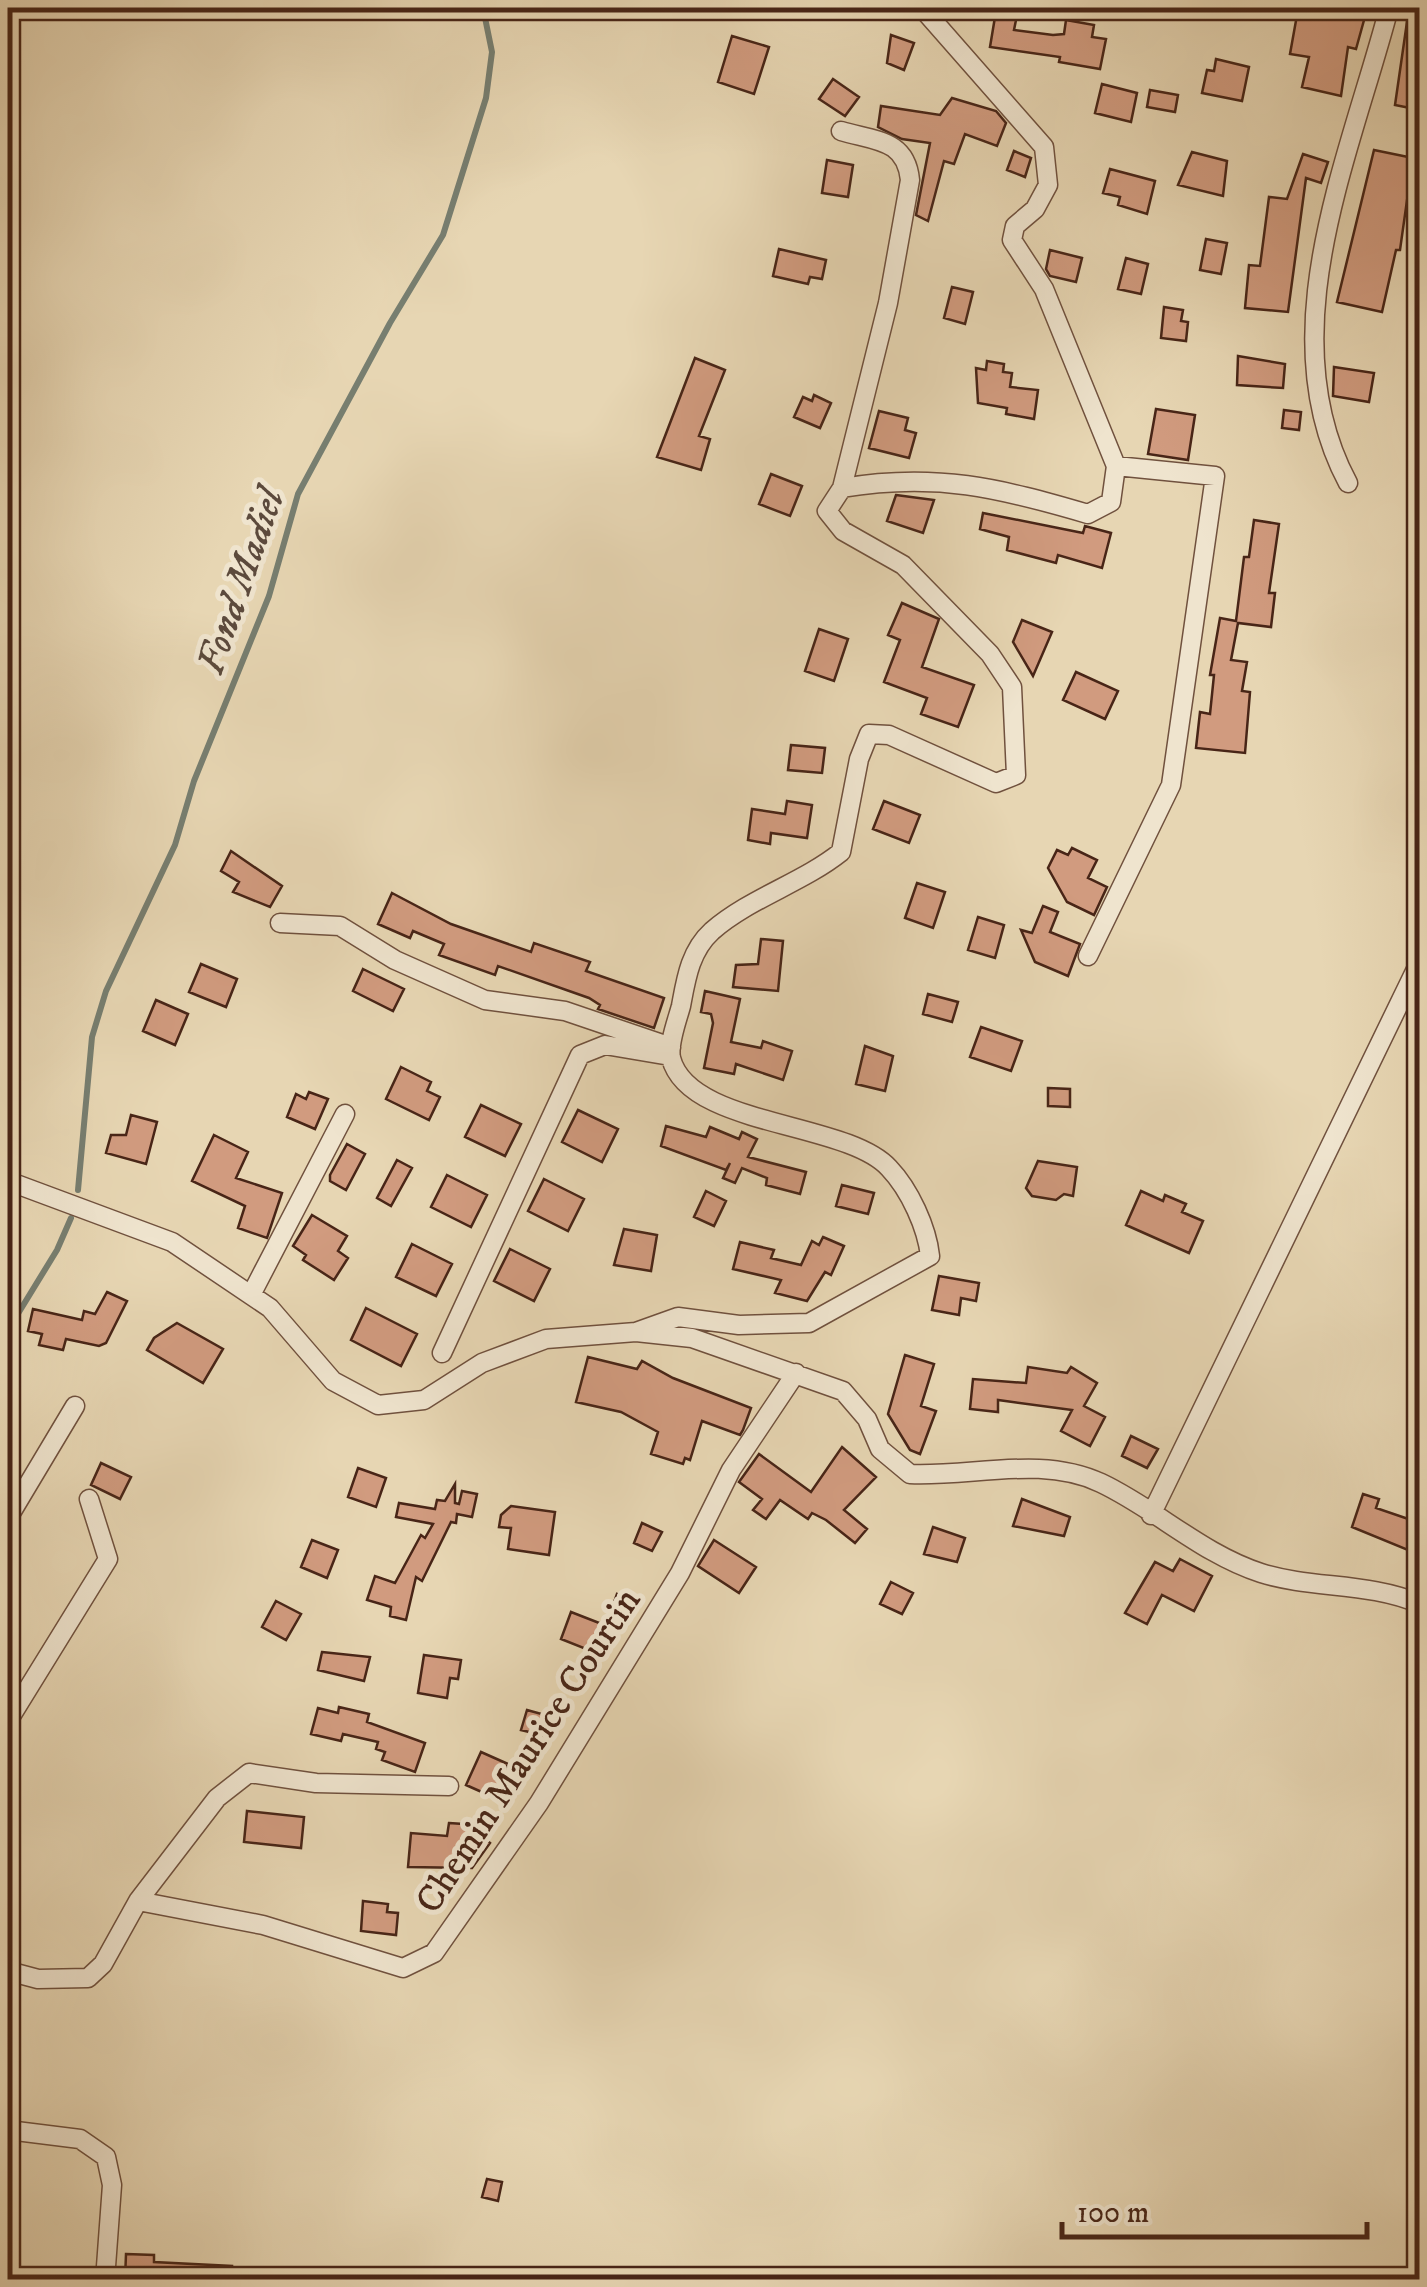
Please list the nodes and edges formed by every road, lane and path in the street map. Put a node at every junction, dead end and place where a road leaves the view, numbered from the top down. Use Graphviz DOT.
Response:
graph roads {
  1 [pos="922,8"];
  2 [pos="1390,8"];
  3 [pos="841,132"];
  4 [pos="1116,466"];
  5 [pos="1348,483"];
  6 [pos="842,488"];
  7 [pos="280,923"];
  8 [pos="1088,956"];
  9 [pos="1420,961"];
  10 [pos="671,1051"];
  11 [pos="345,1114"];
  12 [pos="8,1181"];
  13 [pos="250,1295"];
  14 [pos="636,1332"];
  15 [pos="442,1353"];
  16 [pos="796,1373"];
  17 [pos="75,1406"];
  18 [pos="89,1499"];
  19 [pos="1151,1515"];
  20 [pos="8,1518"];
  21 [pos="1420,1604"];
  22 [pos="8,1722"];
  23 [pos="449,1786"];
  24 [pos="138,1901"];
  25 [pos="8,1971"];
  26 [pos="8,2130"];
  27 [pos="105,2280"];
  1 -- 4 [label="street"];
  2 -- 5 [label="street"];
  3 -- 6 [label="street"];
  4 -- 6 [label="street"];
  4 -- 8 [label="street"];
  6 -- 10 [label="street"];
  7 -- 10 [label="street"];
  9 -- 19 [label="street"];
  10 -- 14 [label="street"];
  10 -- 15 [label="street"];
  11 -- 13 [label="street"];
  12 -- 13 [label="street"];
  13 -- 14 [label="street"];
  14 -- 16 [label="street"];
  16 -- 19 [label="street"];
  16 -- 24 [label="street, Chemin Maurice Courtin"];
  17 -- 20 [label="street"];
  18 -- 22 [label="street"];
  19 -- 21 [label="street"];
  23 -- 24 [label="street"];
  24 -- 25 [label="street"];
  26 -- 27 [label="street"];
}
